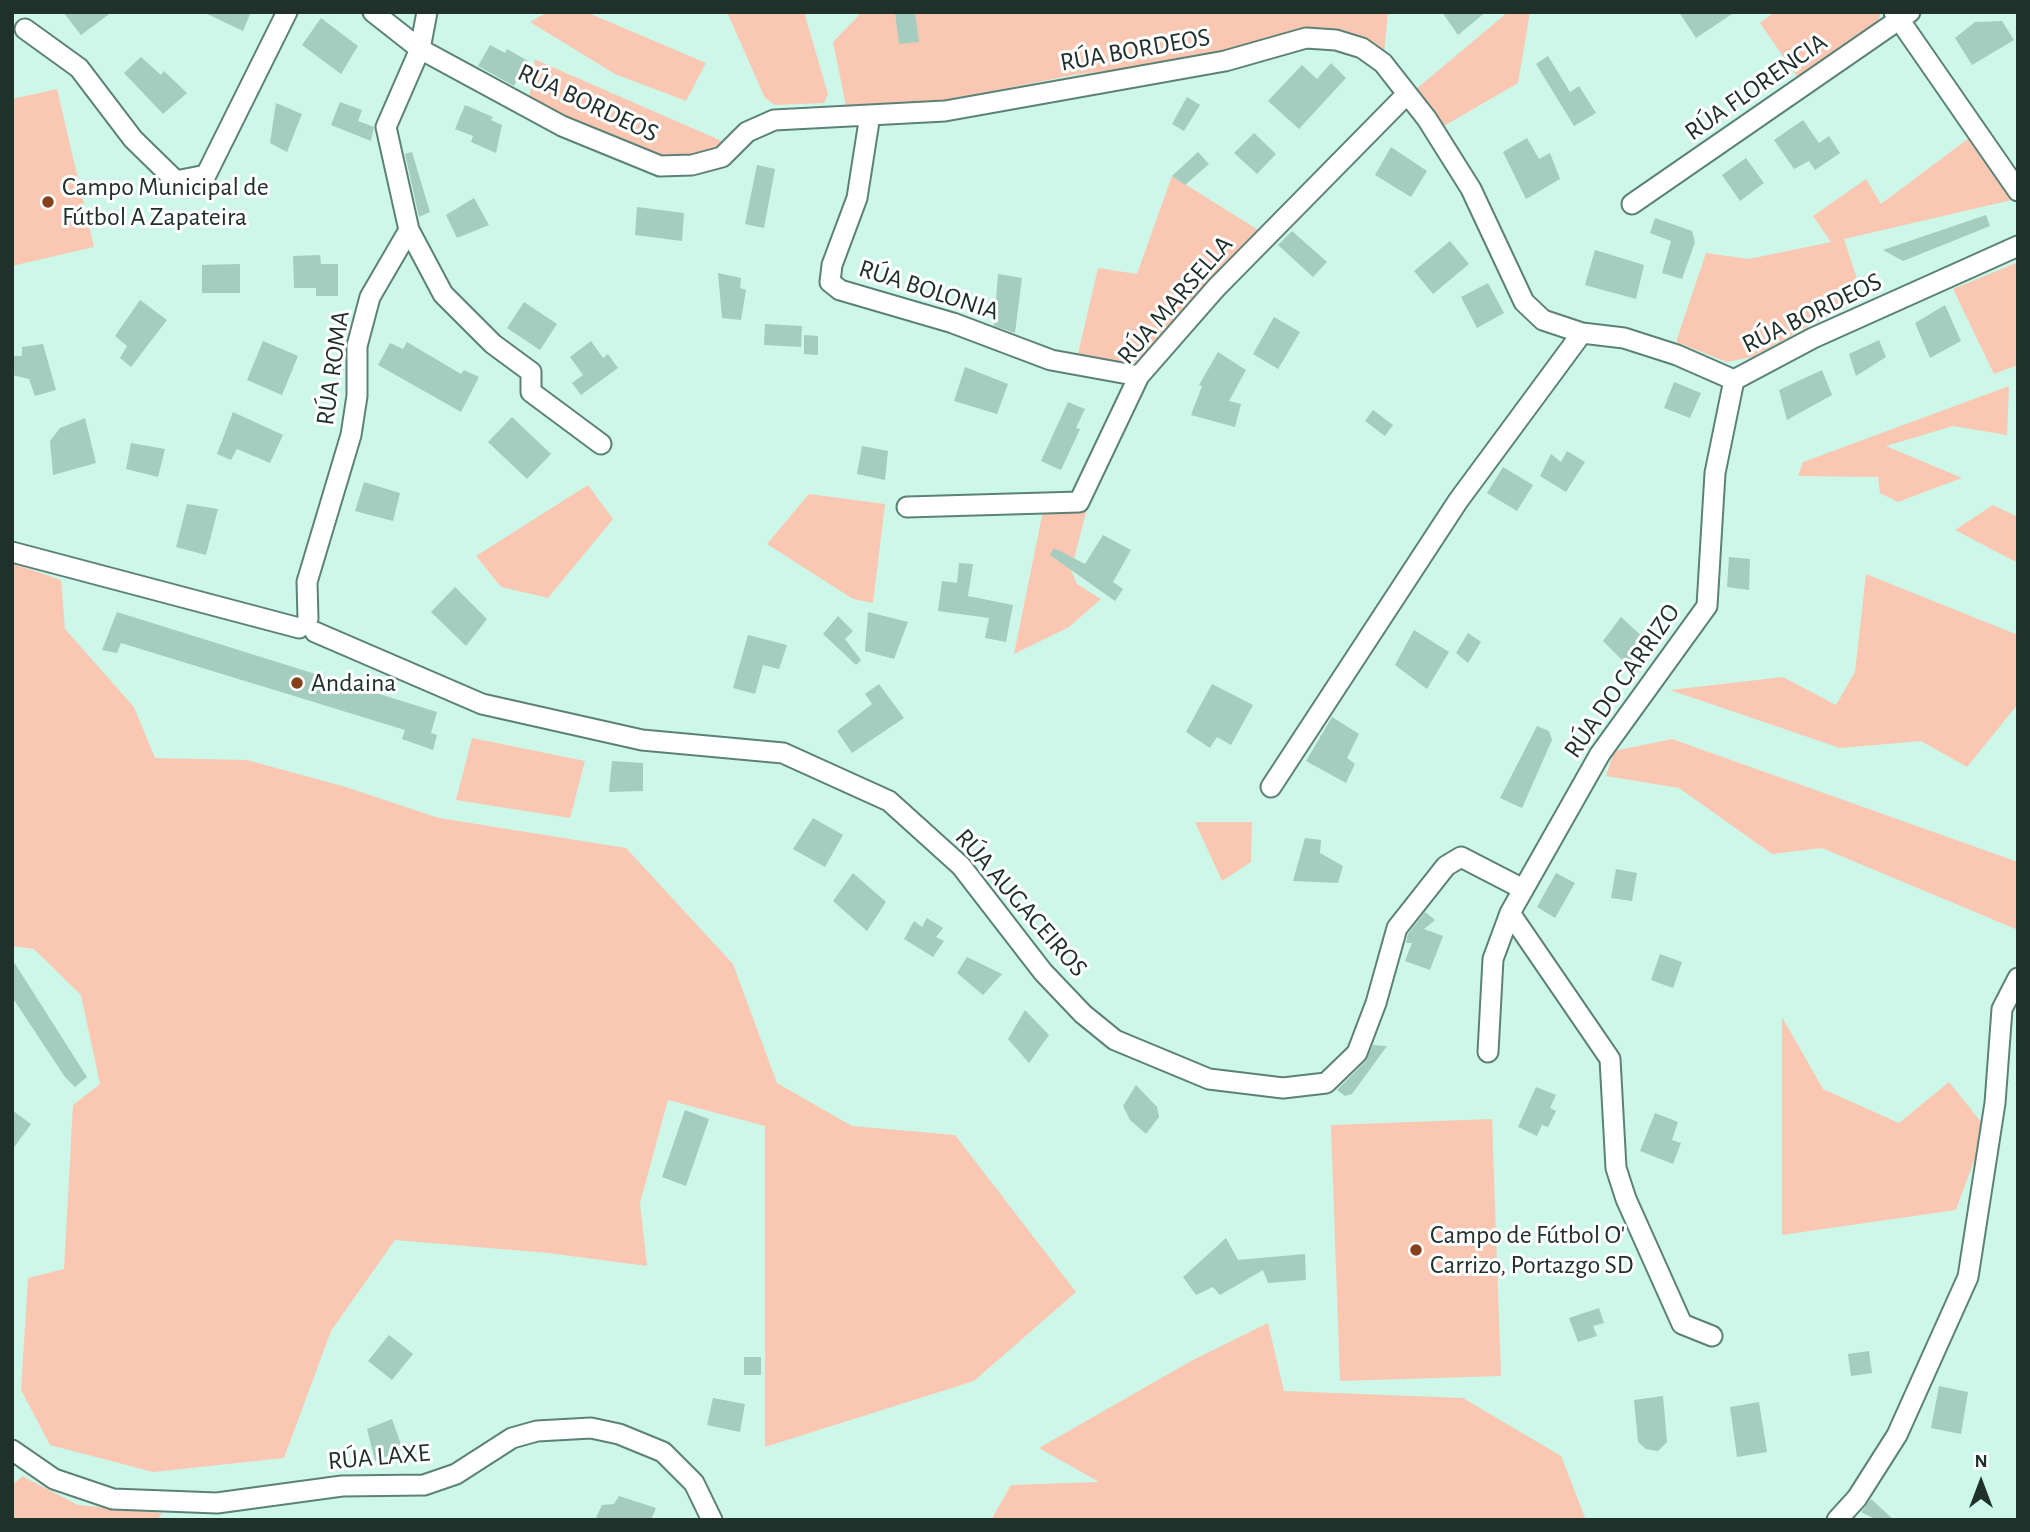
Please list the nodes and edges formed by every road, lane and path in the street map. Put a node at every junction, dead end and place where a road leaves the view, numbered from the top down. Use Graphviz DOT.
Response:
graph roads {
  1 [pos="287,12"];
  2 [pos="373,12"];
  3 [pos="427,12"];
  4 [pos="1901,15"];
  5 [pos="25,29"];
  6 [pos="421,49"];
  7 [pos="1407,94"];
  8 [pos="870,115"];
  9 [pos="2018,191"];
  10 [pos="1632,204"];
  11 [pos="409,230"];
  12 [pos="2014,247"];
  13 [pos="1582,333"];
  14 [pos="1139,376"];
  15 [pos="1734,380"];
  16 [pos="601,444"];
  17 [pos="907,507"];
  18 [pos="12,552"];
  19 [pos="307,626"];
  20 [pos="1271,787"];
  21 [pos="1523,889"];
  22 [pos="1510,913"];
  23 [pos="2018,978"];
  24 [pos="1488,1052"];
  25 [pos="1712,1336"];
  26 [pos="12,1450"];
  27 [pos="712,1520"];
  28 [pos="1837,1520"];
  1 -- 5 [label="street"];
  2 -- 6 [label="street, RÚA BORDEOS"];
  3 -- 6 [label="street"];
  4 -- 9 [label="street"];
  4 -- 10 [label="street, RÚA FLORENCIA"];
  6 -- 8 [label="street, RÚA BORDEOS"];
  6 -- 11 [label="street"];
  7 -- 8 [label="street, RÚA BORDEOS"];
  7 -- 13 [label="street, RÚA BORDEOS"];
  7 -- 14 [label="street, RÚA MARSELLA"];
  8 -- 14 [label="street, RÚA BOLONIA"];
  11 -- 16 [label="street"];
  11 -- 19 [label="street, RÚA ROMA"];
  12 -- 15 [label="street, RÚA BORDEOS"];
  13 -- 15 [label="street, RÚA BORDEOS"];
  13 -- 20 [label="street"];
  14 -- 17 [label="street, RÚA MARSELLA"];
  15 -- 21 [label="street, RÚA DO CARRIZO"];
  18 -- 19 [label="street"];
  19 -- 21 [label="street, RÚA AUGACEIROS"];
  21 -- 22 [label="street, RÚA DO CARRIZO"];
  22 -- 24 [label="street, RÚA DO CARRIZO"];
  22 -- 25 [label="street"];
  23 -- 28 [label="street"];
  26 -- 27 [label="street, RÚA LAXE"];
}
